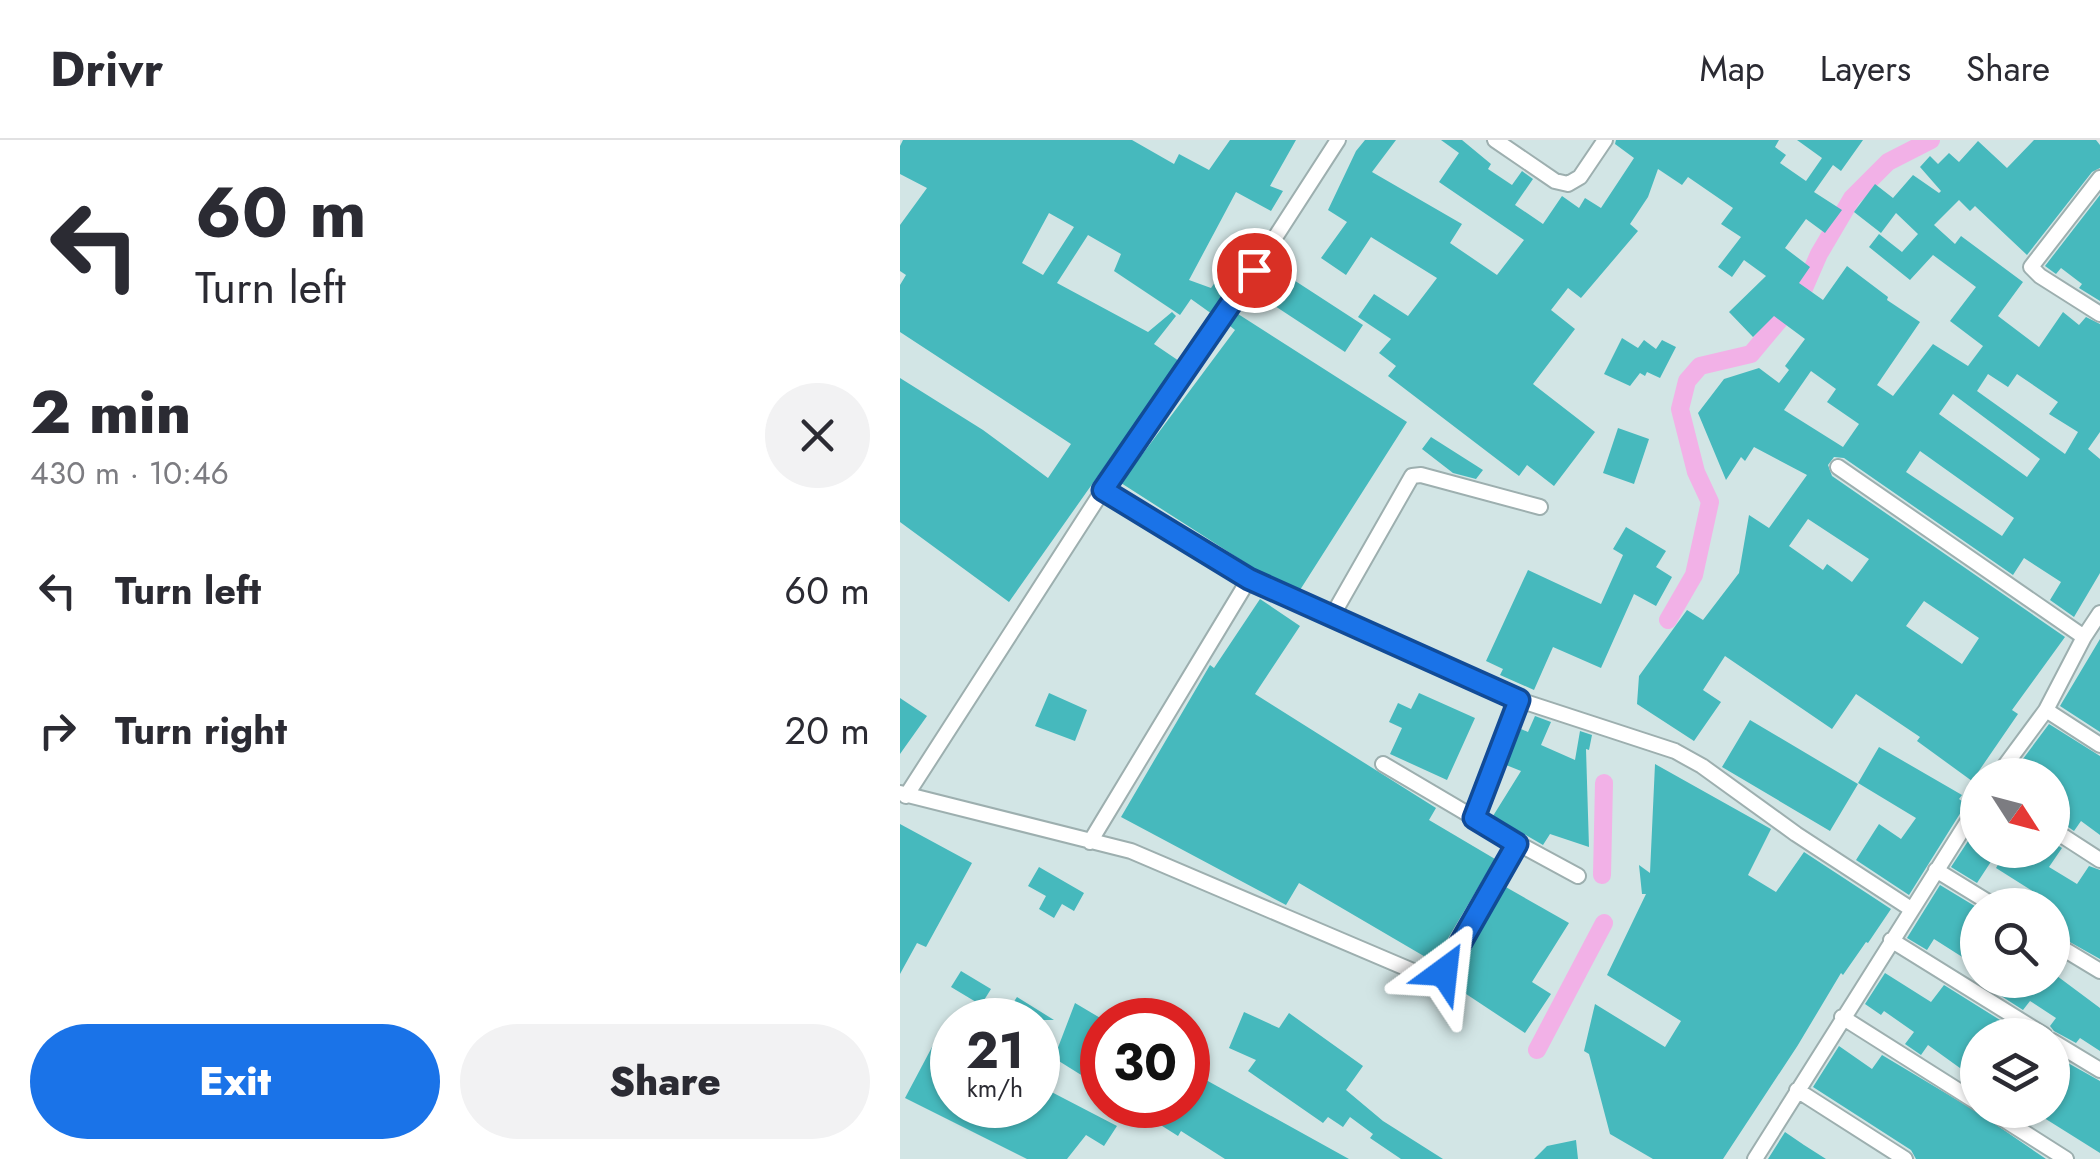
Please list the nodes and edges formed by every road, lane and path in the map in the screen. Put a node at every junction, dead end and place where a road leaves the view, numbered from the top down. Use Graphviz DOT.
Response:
graph roads {
  1 [pos="1338,140"];
  2 [pos="1494,140"];
  3 [pos="1605,140"];
  4 [pos="2100,178"];
  5 [pos="2100,314"];
  6 [pos="1838,467"];
  7 [pos="1103,490"];
  8 [pos="1540,507"];
  9 [pos="1249,579"];
  10 [pos="2100,614"];
  11 [pos="1331,618"];
  12 [pos="2084,637"];
  13 [pos="1519,700"];
  14 [pos="2046,710"];
  15 [pos="2100,745"];
  16 [pos="2011,758"];
  17 [pos="1383,764"];
  18 [pos="903,794"];
  19 [pos="1474,818"];
  20 [pos="1960,833"];
  21 [pos="2070,841"];
  22 [pos="1090,842"];
  23 [pos="1517,844"];
  24 [pos="2100,860"];
  25 [pos="1936,870"];
  26 [pos="1578,876"];
  27 [pos="1965,888"];
  28 [pos="1910,909"];
  29 [pos="1891,940"];
  30 [pos="2070,953"];
  31 [pos="2100,971"];
  32 [pos="1842,1018"];
  33 [pos="2017,1018"];
  34 [pos="2070,1051"];
  35 [pos="2100,1070"];
  36 [pos="1798,1090"];
  37 [pos="1960,1092"];
  38 [pos="2017,1128"];
  39 [pos="1755,1159"];
  40 [pos="1905,1159"];
  41 [pos="2066,1159"];
  1 -- 7 [label="street"];
  2 -- 3 [label="street"];
  4 -- 5 [label="street"];
  6 -- 12 [label="street"];
  7 -- 9 [label="street"];
  7 -- 18 [label="street"];
  8 -- 11 [label="street"];
  9 -- 11 [label="street"];
  9 -- 22 [label="street"];
  10 -- 12 [label="street"];
  11 -- 13 [label="street"];
  12 -- 14 [label="street"];
  13 -- 19 [label="street"];
  13 -- 28 [label="street"];
  14 -- 15 [label="street"];
  14 -- 16 [label="street"];
  17 -- 19 [label="street"];
  18 -- 22 [label="street"];
  19 -- 23 [label="street"];
  20 -- 25 [label="street"];
  21 -- 24 [label="street"];
  22 -- 23 [label="street"];
  23 -- 26 [label="street"];
  25 -- 27 [label="street"];
  25 -- 28 [label="street"];
  28 -- 29 [label="street"];
  29 -- 32 [label="street"];
  29 -- 33 [label="street"];
  30 -- 31 [label="street"];
  32 -- 36 [label="street"];
  32 -- 37 [label="street"];
  34 -- 35 [label="street"];
  36 -- 39 [label="street"];
  36 -- 40 [label="street"];
  38 -- 41 [label="street"];
}
